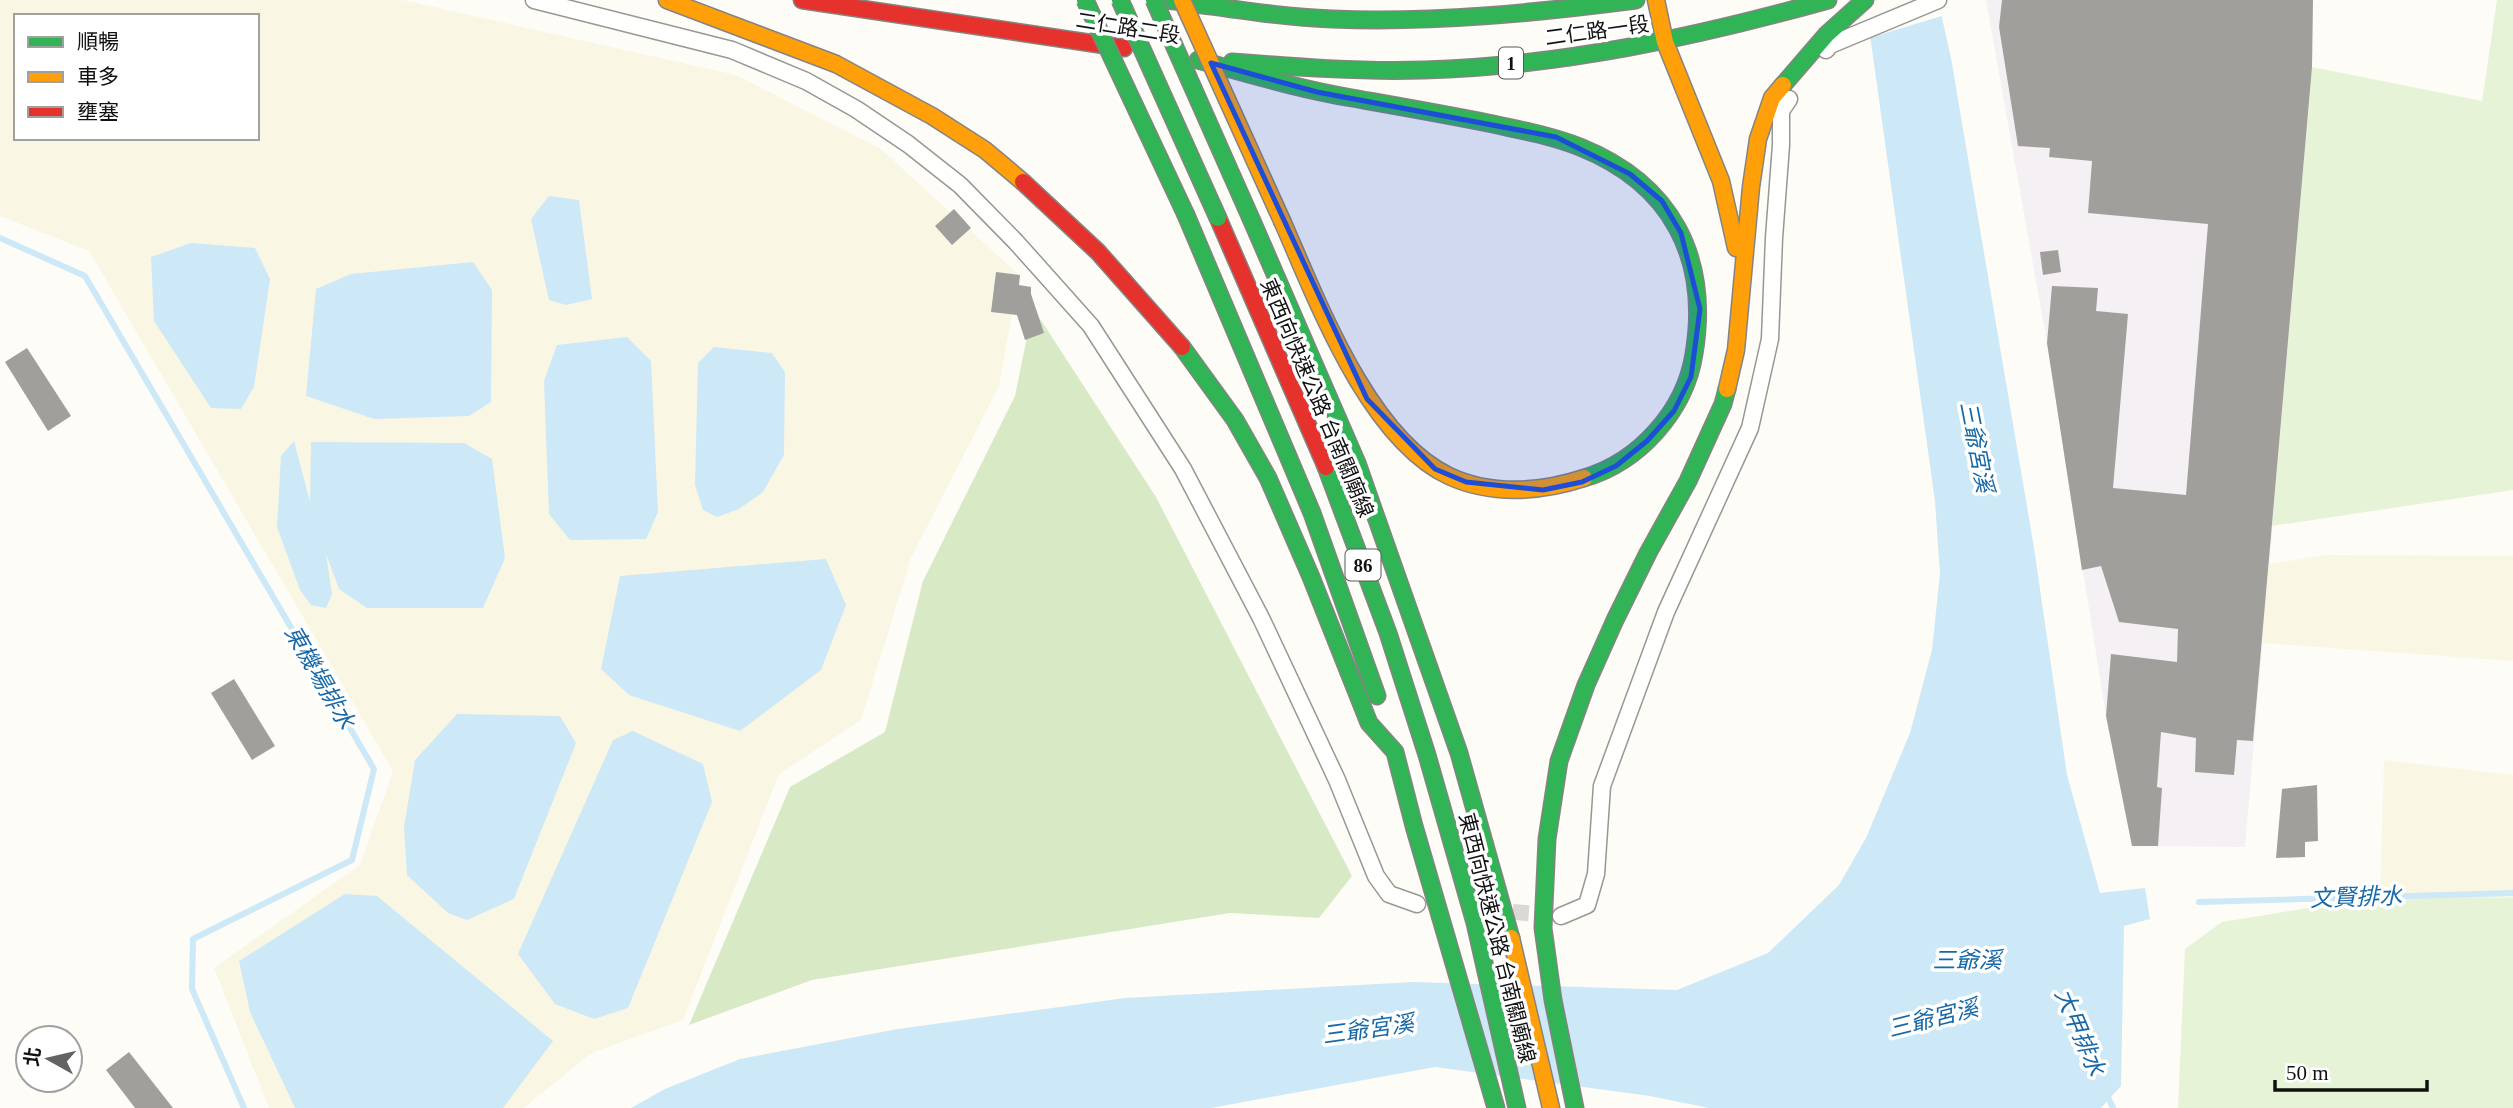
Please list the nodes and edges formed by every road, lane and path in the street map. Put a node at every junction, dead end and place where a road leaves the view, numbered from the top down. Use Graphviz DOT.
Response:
graph roads {
  1 [pos="534,0"];
  2 [pos="667,0"];
  3 [pos="802,0"];
  4 [pos="1085,0"];
  5 [pos="1120,0"];
  6 [pos="1154,0"];
  7 [pos="1165,0"];
  8 [pos="1182,0"];
  9 [pos="1636,0"];
  10 [pos="1656,0"];
  11 [pos="1865,0"];
  12 [pos="1938,0"];
  13 [pos="1823,1"];
  14 [pos="1242,10"];
  15 [pos="1828,40"];
  16 [pos="1665,42"];
  17 [pos="1198,60"];
  18 [pos="1742,290"];
  19 [pos="1395,752"];
  20 [pos="1417,904"];
  21 [pos="1560,916"];
  22 [pos="1496,1108"];
  23 [pos="1517,1108"];
  24 [pos="1551,1108"];
  25 [pos="1575,1108"];
  1 -- 20 [label="street"];
  2 -- 19 [label="main road"];
  3 -- 17 [label="main road, 二仁路二段 / 1"];
  4 -- 19 [label="main road, bridge"];
  5 -- 23 [label="main road, 東西向快速公路 台南關廟線 / 86, bridge"];
  6 -- 24 [label="main road, 東西向快速公路 台南關廟線 / 86, bridge"];
  7 -- 14 [label="main road, 二仁路二段"];
  8 -- 17 [label="main road, bridge"];
  9 -- 14 [label="main road, 二仁路一段"];
  10 -- 16 [label="main road"];
  11 -- 15 [label="main road"];
  12 -- 15 [label="street"];
  13 -- 16 [label="main road, 二仁路一段 / 1"];
  15 -- 18 [label="main road"];
  15 -- 21 [label="street"];
  16 -- 17 [label="main road, 二仁路一段 / 1"];
  16 -- 18 [label="main road"];
  18 -- 25 [label="main road"];
  19 -- 22 [label="main road"];
}
